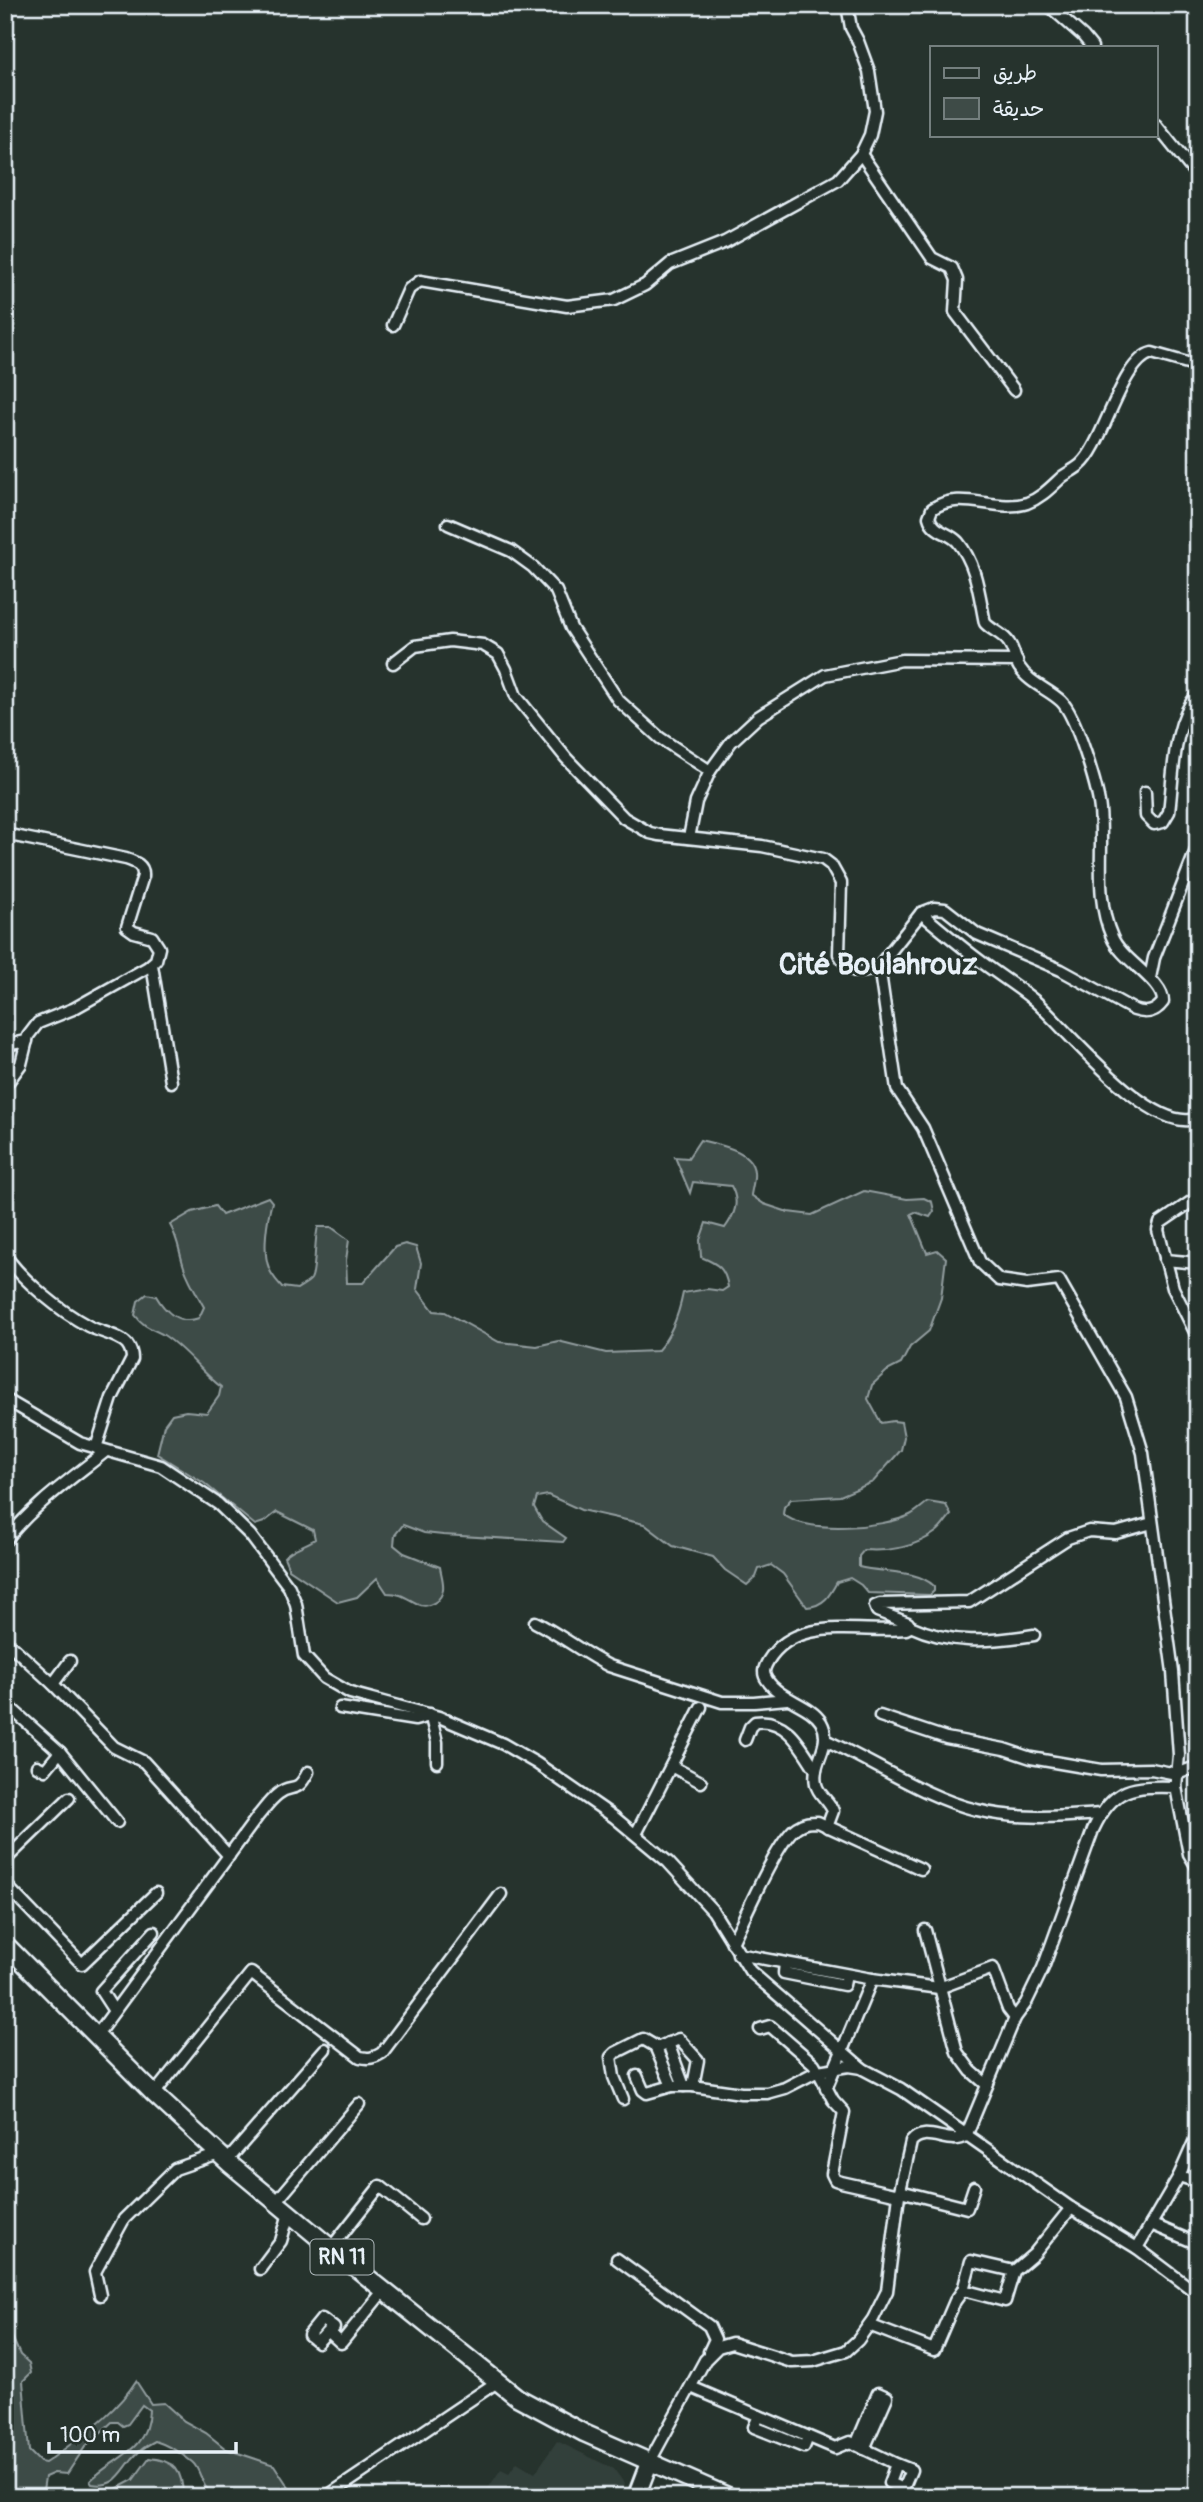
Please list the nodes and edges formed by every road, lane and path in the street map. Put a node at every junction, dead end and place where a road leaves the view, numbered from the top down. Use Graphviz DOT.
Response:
graph roads {
  1 [pos="847,5"];
  2 [pos="1048,5"];
  3 [pos="1091,46"];
  4 [pos="1158,127"];
  5 [pos="861,154"];
  6 [pos="1198,177"];
  7 [pos="393,325"];
  8 [pos="1198,366"];
  9 [pos="1014,390"];
  10 [pos="448,524"];
  11 [pos="1017,661"];
  12 [pos="393,663"];
  13 [pos="1198,693"];
  14 [pos="710,771"];
  15 [pos="1145,792"];
  16 [pos="5,835"];
  17 [pos="689,838"];
  18 [pos="1198,845"];
  19 [pos="921,913"];
  20 [pos="152,965"];
  21 [pos="879,966"];
  22 [pos="1150,978"];
  23 [pos="27,1041"];
  24 [pos="5,1045"];
  25 [pos="171,1082"];
  26 [pos="5,1086"];
  27 [pos="1198,1118"];
  28 [pos="1198,1197"];
  29 [pos="5,1255"];
  30 [pos="1165,1260"];
  31 [pos="1198,1263"];
  32 [pos="1198,1338"];
  33 [pos="5,1399"];
  34 [pos="101,1450"];
  35 [pos="1152,1523"];
  36 [pos="5,1541"];
  37 [pos="535,1622"];
  38 [pos="910,1626"];
  39 [pos="1034,1635"];
  40 [pos="5,1640"];
  41 [pos="70,1661"];
  42 [pos="53,1684"];
  43 [pos="788,1699"];
  44 [pos="5,1703"];
  45 [pos="340,1707"];
  46 [pos="701,1707"];
  47 [pos="430,1714"];
  48 [pos="880,1716"];
  49 [pos="745,1740"];
  50 [pos="825,1740"];
  51 [pos="60,1752"];
  52 [pos="437,1762"];
  53 [pos="37,1766"];
  54 [pos="671,1766"];
  55 [pos="1198,1766"];
  56 [pos="816,1770"];
  57 [pos="309,1772"];
  58 [pos="1177,1773"];
  59 [pos="701,1782"];
  60 [pos="1176,1787"];
  61 [pos="69,1798"];
  62 [pos="1100,1814"];
  63 [pos="117,1822"];
  64 [pos="827,1828"];
  65 [pos="636,1835"];
  66 [pos="229,1856"];
  67 [pos="5,1860"];
  68 [pos="921,1868"];
  69 [pos="1198,1869"];
  70 [pos="5,1884"];
  71 [pos="156,1893"];
  72 [pos="501,1894"];
  73 [pos="925,1930"];
  74 [pos="154,1933"];
  75 [pos="733,1943"];
  76 [pos="5,1944"];
  77 [pos="738,1954"];
  78 [pos="872,1979"];
  79 [pos="939,1988"];
  80 [pos="114,2011"];
  81 [pos="1015,2018"];
  82 [pos="760,2029"];
  83 [pos="96,2036"];
  84 [pos="668,2043"];
  85 [pos="657,2048"];
  86 [pos="325,2049"];
  87 [pos="842,2051"];
  88 [pos="835,2067"];
  89 [pos="863,2069"];
  90 [pos="818,2071"];
  91 [pos="637,2076"];
  92 [pos="987,2085"];
  93 [pos="672,2086"];
  94 [pos="689,2086"];
  95 [pos="826,2089"];
  96 [pos="154,2094"];
  97 [pos="623,2099"];
  98 [pos="359,2104"];
  99 [pos="1198,2133"];
  100 [pos="966,2136"];
  101 [pos="223,2157"];
  102 [pos="1180,2176"];
  103 [pos="1198,2182"];
  104 [pos="974,2187"];
  105 [pos="899,2193"];
  106 [pos="276,2202"];
  107 [pos="1071,2208"];
  108 [pos="289,2213"];
  109 [pos="421,2219"];
  110 [pos="1151,2224"];
  111 [pos="1198,2244"];
  112 [pos="331,2248"];
  113 [pos="1137,2248"];
  114 [pos="617,2259"];
  115 [pos="260,2269"];
  116 [pos="1014,2271"];
  117 [pos="384,2290"];
  118 [pos="963,2290"];
  119 [pos="1198,2294"];
  120 [pos="100,2295"];
  121 [pos="869,2325"];
  122 [pos="709,2326"];
  123 [pos="330,2333"];
  124 [pos="736,2344"];
  125 [pos="705,2360"];
  126 [pos="497,2382"];
  127 [pos="691,2387"];
  128 [pos="860,2447"];
  129 [pos="649,2463"];
  130 [pos="896,2464"];
  131 [pos="326,2497"];
  132 [pos="636,2497"];
  133 [pos="730,2497"];
  1 -- 5 [label="street"];
  2 -- 3 [label="street"];
  4 -- 6 [label="street"];
  5 -- 7 [label="street"];
  5 -- 9 [label="street"];
  8 -- 11 [label="street"];
  10 -- 14 [label="street"];
  11 -- 14 [label="street"];
  11 -- 22 [label="street"];
  12 -- 17 [label="street"];
  13 -- 15 [label="street"];
  14 -- 17 [label="street"];
  16 -- 20 [label="street"];
  17 -- 21 [label="street"];
  18 -- 22 [label="street"];
  19 -- 21 [label="street"];
  19 -- 22 [label="street"];
  19 -- 27 [label="street"];
  20 -- 23 [label="street"];
  20 -- 25 [label="street"];
  21 -- 35 [label="street"];
  23 -- 24 [label="street"];
  23 -- 26 [label="street"];
  28 -- 30 [label="street"];
  29 -- 34 [label="street"];
  30 -- 31 [label="street"];
  30 -- 32 [label="street"];
  33 -- 34 [label="street"];
  34 -- 36 [label="street"];
  34 -- 47 [label="street"];
  35 -- 38 [label="street"];
  35 -- 58 [label="street"];
  37 -- 43 [label="street"];
  38 -- 39 [label="street"];
  38 -- 43 [label="street"];
  40 -- 42 [label="street"];
  41 -- 42 [label="street"];
  42 -- 66 [label="street"];
  43 -- 50 [label="street"];
  44 -- 51 [label="street"];
  45 -- 47 [label="street"];
  46 -- 54 [label="street"];
  47 -- 52 [label="street"];
  47 -- 65 [label="street"];
  48 -- 58 [label="street"];
  49 -- 56 [label="street"];
  50 -- 56 [label="street"];
  50 -- 62 [label="street"];
  51 -- 53 [label="street"];
  51 -- 63 [label="street"];
  54 -- 59 [label="street"];
  54 -- 65 [label="street"];
  55 -- 58 [label="street"];
  56 -- 64 [label="street"];
  57 -- 66 [label="street"];
  58 -- 60 [label="street"];
  60 -- 62 [label="street"];
  60 -- 69 [label="street"];
  61 -- 67 [label="street"];
  62 -- 81 [label="street"];
  64 -- 68 [label="street"];
  64 -- 75 [label="street"];
  65 -- 75 [label="street"];
  66 -- 80 [label="street"];
  70 -- 71 [label="street"];
  72 -- 96 [label="street"];
  73 -- 79 [label="street"];
  74 -- 80 [label="street"];
  75 -- 77 [label="street"];
  76 -- 83 [label="main road, RN 11"];
  77 -- 78 [label="street"];
  77 -- 87 [label="street"];
  78 -- 79 [label="street"];
  78 -- 87 [label="street"];
  79 -- 81 [label="street"];
  79 -- 92 [label="street"];
  80 -- 83 [label="street"];
  81 -- 92 [label="street"];
  82 -- 90 [label="street"];
  83 -- 96 [label="main road, RN 11"];
  84 -- 85 [label="street"];
  84 -- 94 [label="street"];
  84 -- 94 [label="street"];
  85 -- 93 [label="street"];
  85 -- 97 [label="street"];
  86 -- 101 [label="street"];
  87 -- 88 [label="street"];
  87 -- 89 [label="street"];
  88 -- 89 [label="street"];
  88 -- 90 [label="street"];
  88 -- 95 [label="street"];
  89 -- 100 [label="street"];
  90 -- 94 [label="street"];
  90 -- 95 [label="street"];
  91 -- 93 [label="street"];
  92 -- 100 [label="street"];
  93 -- 94 [label="street"];
  95 -- 105 [label="street"];
  96 -- 101 [label="main road, RN 11"];
  98 -- 106 [label="street"];
  99 -- 102 [label="street"];
  100 -- 105 [label="street"];
  100 -- 107 [label="street"];
  101 -- 106 [label="main road, RN 11"];
  101 -- 120 [label="street"];
  102 -- 103 [label="street"];
  102 -- 110 [label="street"];
  104 -- 105 [label="street"];
  105 -- 121 [label="street"];
  106 -- 108 [label="main road, RN 11"];
  107 -- 113 [label="street"];
  107 -- 116 [label="street"];
  108 -- 112 [label="main road, RN 11"];
  108 -- 115 [label="street"];
  109 -- 112 [label="street"];
  110 -- 111 [label="street"];
  110 -- 113 [label="street"];
  112 -- 117 [label="main road, RN 11"];
  113 -- 119 [label="street"];
  114 -- 122 [label="street"];
  116 -- 118 [label="street"];
  116 -- 118 [label="street"];
  117 -- 123 [label="street"];
  117 -- 126 [label="main road, RN 11"];
  118 -- 121 [label="street"];
  121 -- 124 [label="street"];
  122 -- 124 [label="street"];
  122 -- 125 [label="street"];
  124 -- 125 [label="street"];
  125 -- 127 [label="street"];
  126 -- 129 [label="main road, RN 11"];
  126 -- 131 [label="street"];
  127 -- 128 [label="street"];
  127 -- 129 [label="street"];
  128 -- 128 [label="street"];
  128 -- 130 [label="street"];
  129 -- 132 [label="main road"];
  129 -- 133 [label="main road, RN 11"];
}
